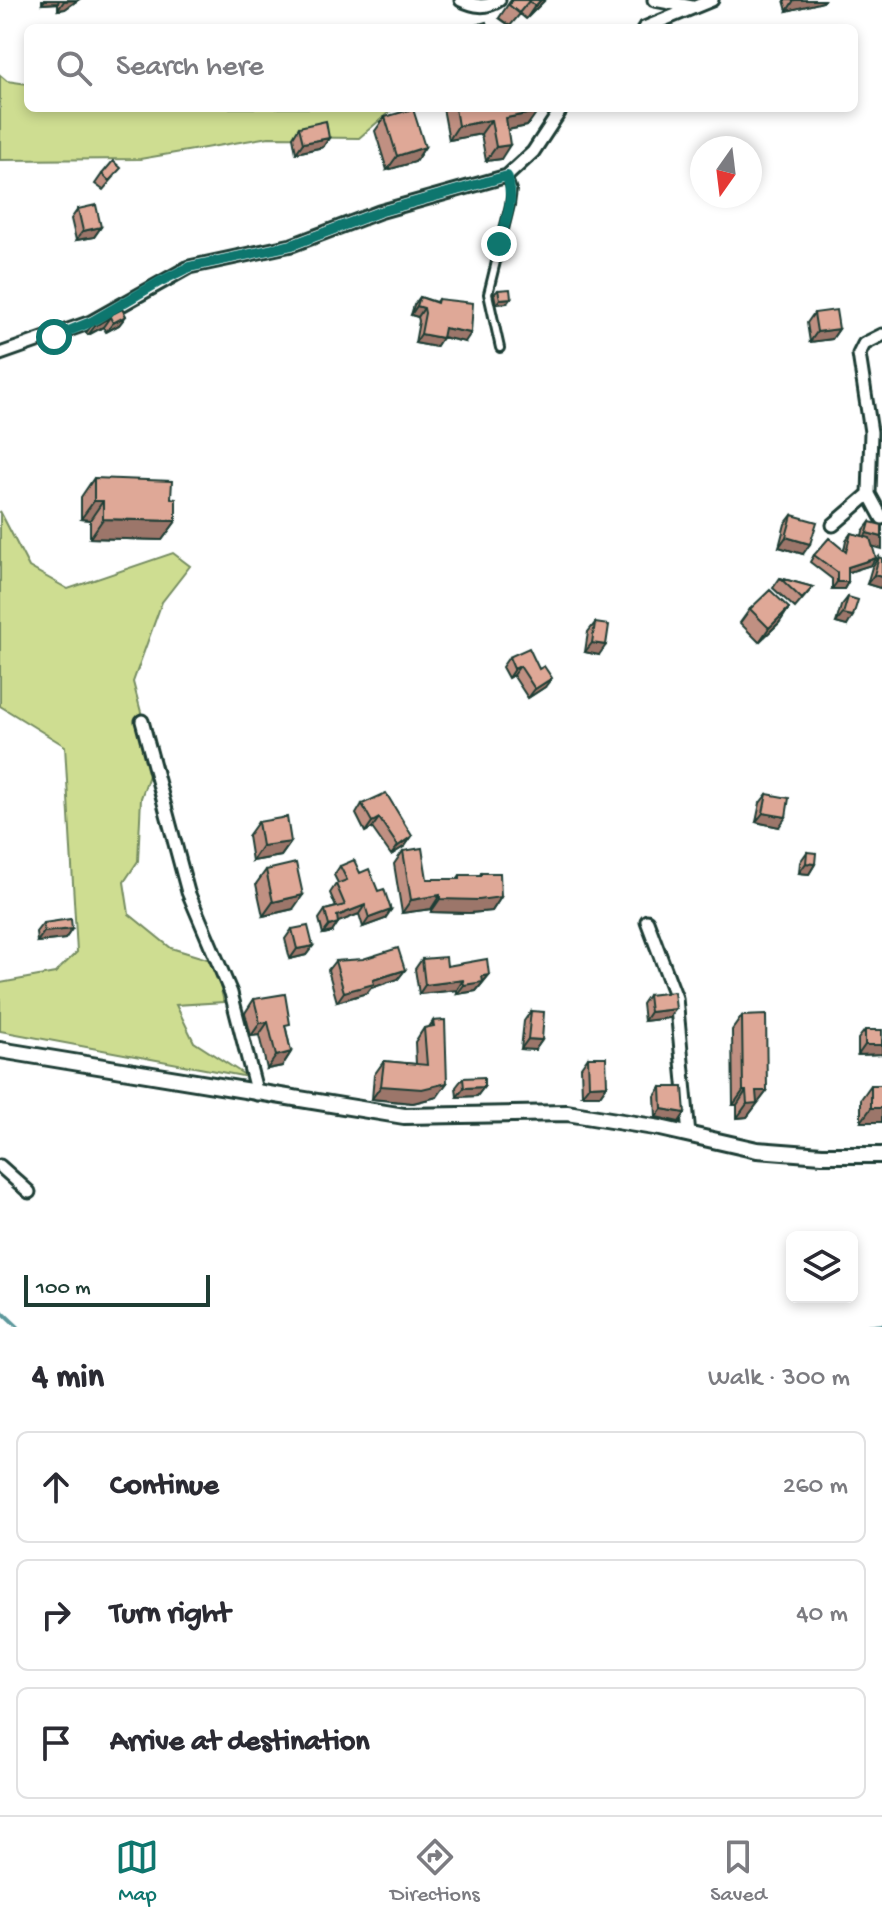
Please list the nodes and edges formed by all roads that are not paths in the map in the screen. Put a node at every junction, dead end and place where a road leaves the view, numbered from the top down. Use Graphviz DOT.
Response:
graph roads {
  1 [pos="461,0"];
  2 [pos="499,0"];
  3 [pos="654,0"];
  4 [pos="712,0"];
  5 [pos="692,8"];
  6 [pos="654,24"];
  7 [pos="559,112"];
  8 [pos="507,176"];
  9 [pos="882,335"];
  10 [pos="500,348"];
  11 [pos="0,354"];
  12 [pos="869,494"];
  13 [pos="882,518"];
  14 [pos="833,525"];
  15 [pos="142,721"];
  16 [pos="647,921"];
  17 [pos="0,1050"];
  18 [pos="257,1094"];
  19 [pos="689,1135"];
  20 [pos="882,1155"];
  21 [pos="0,1166"];
  22 [pos="29,1192"];
  1 -- 2 [label="street"];
  3 -- 5 [label="street"];
  4 -- 5 [label="street"];
  5 -- 6 [label="street"];
  7 -- 8 [label="street"];
  8 -- 10 [label="lane"];
  8 -- 11 [label="street"];
  9 -- 12 [label="street"];
  12 -- 13 [label="street"];
  12 -- 14 [label="street"];
  15 -- 18 [label="street"];
  16 -- 19 [label="street"];
  17 -- 18 [label="street"];
  18 -- 19 [label="street"];
  19 -- 20 [label="street"];
  21 -- 22 [label="street"];
}
